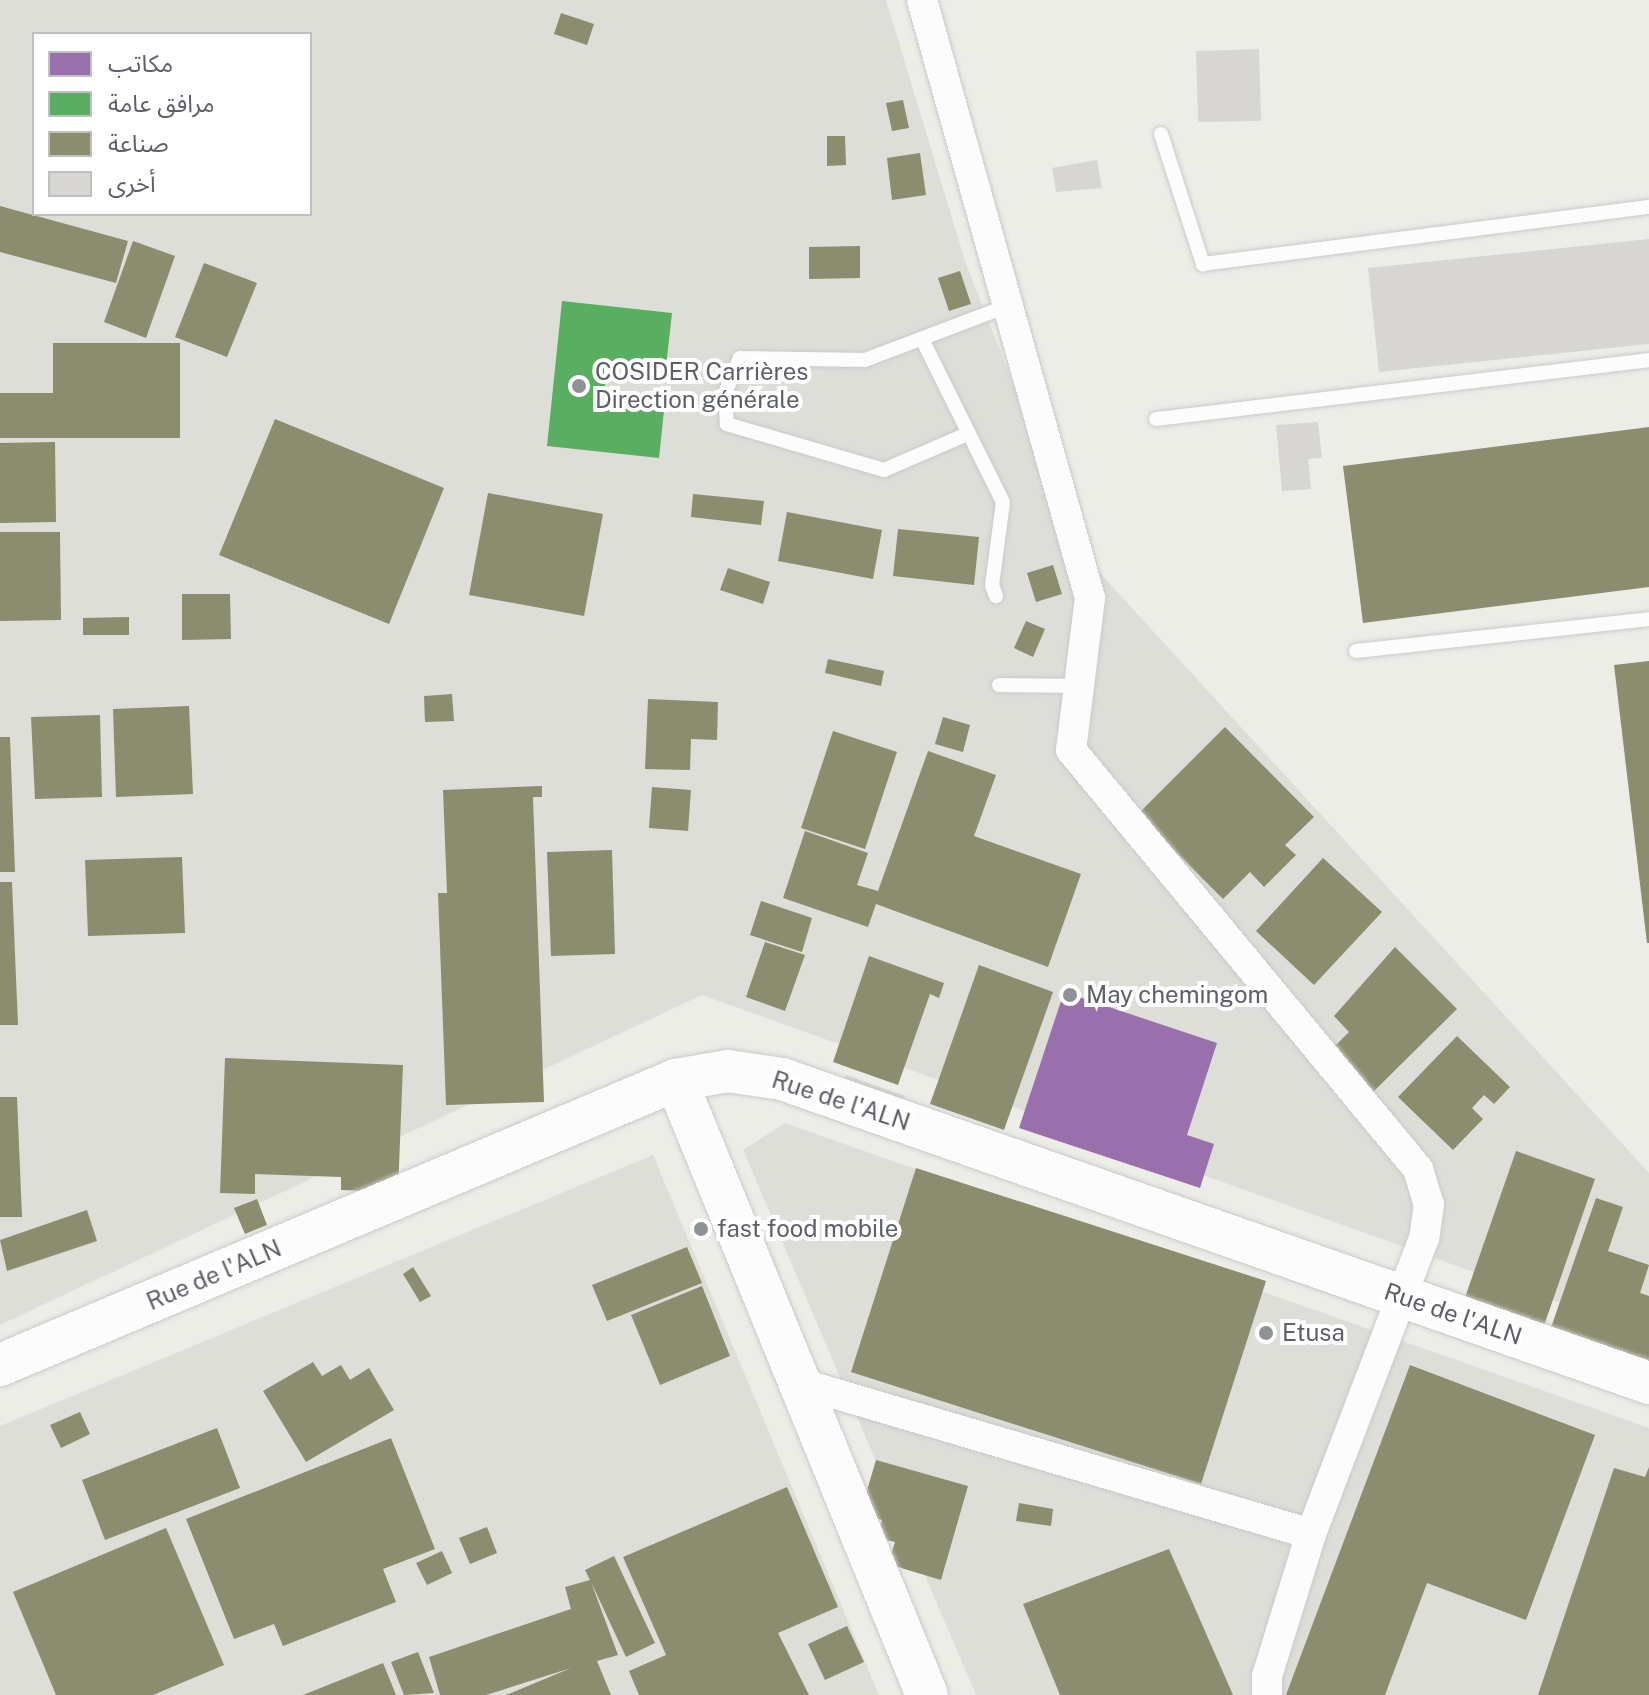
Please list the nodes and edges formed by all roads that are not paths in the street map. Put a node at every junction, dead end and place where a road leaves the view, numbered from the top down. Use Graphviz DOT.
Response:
graph roads {
  1 [pos="922,0"];
  2 [pos="1161,134"];
  3 [pos="1649,207"];
  4 [pos="1010,305"];
  5 [pos="922,339"];
  6 [pos="1649,360"];
  7 [pos="1156,419"];
  8 [pos="965,435"];
  9 [pos="996,596"];
  10 [pos="1649,619"];
  11 [pos="1356,651"];
  12 [pos="999,685"];
  13 [pos="1079,686"];
  14 [pos="676,1080"];
  15 [pos="1401,1295"];
  16 [pos="0,1365"];
  17 [pos="799,1383"];
  18 [pos="1649,1383"];
  19 [pos="1311,1534"];
  20 [pos="927,1695"];
  21 [pos="1267,1695"];
  1 -- 4 [label="street"];
  2 -- 3 [label="lane"];
  4 -- 5 [label="lane"];
  4 -- 13 [label="street"];
  5 -- 8 [label="lane"];
  5 -- 8 [label="lane"];
  6 -- 7 [label="lane"];
  8 -- 9 [label="lane"];
  10 -- 11 [label="lane"];
  12 -- 13 [label="lane"];
  13 -- 15 [label="street"];
  14 -- 15 [label="street, Rue de l'ALN"];
  14 -- 16 [label="street, Rue de l'ALN"];
  14 -- 17 [label="street"];
  15 -- 18 [label="street, Rue de l'ALN"];
  15 -- 19 [label="street"];
  17 -- 19 [label="street"];
  17 -- 20 [label="street"];
  19 -- 21 [label="street"];
}
